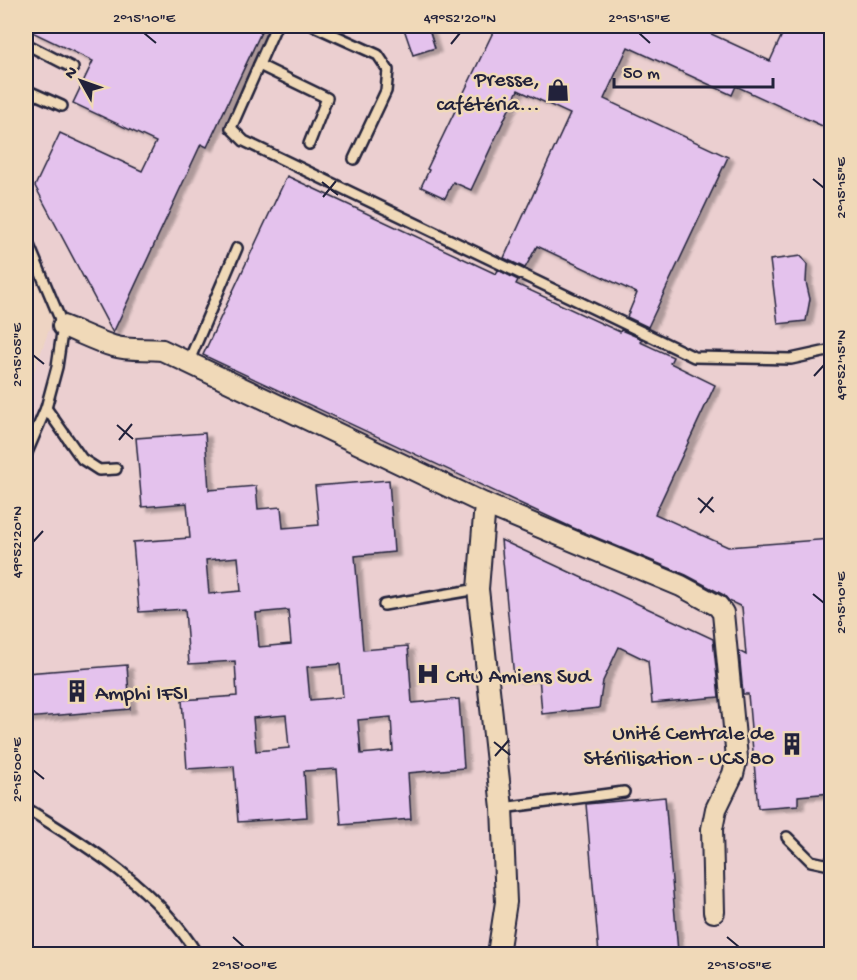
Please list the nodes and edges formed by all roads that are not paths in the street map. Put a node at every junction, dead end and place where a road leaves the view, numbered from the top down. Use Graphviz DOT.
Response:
graph roads {
  1 [pos="276,26"];
  2 [pos="314,26"];
  3 [pos="26,44"];
  4 [pos="259,65"];
  5 [pos="73,68"];
  6 [pos="26,90"];
  7 [pos="62,106"];
  8 [pos="309,144"];
  9 [pos="354,159"];
  10 [pos="26,238"];
  11 [pos="237,248"];
  12 [pos="63,326"];
  13 [pos="831,350"];
  14 [pos="188,363"];
  15 [pos="46,408"];
  16 [pos="26,455"];
  17 [pos="116,469"];
  18 [pos="485,504"];
  19 [pos="478,589"];
  20 [pos="384,605"];
  21 [pos="624,792"];
  22 [pos="26,808"];
  23 [pos="502,808"];
  24 [pos="787,837"];
  25 [pos="831,863"];
  26 [pos="714,912"];
  27 [pos="197,954"];
  28 [pos="498,954"];
  1 -- 4 [label="lane"];
  2 -- 9 [label="lane"];
  3 -- 5 [label="lane"];
  4 -- 8 [label="lane"];
  4 -- 13 [label="lane"];
  6 -- 7 [label="lane"];
  10 -- 12 [label="lane"];
  11 -- 14 [label="lane"];
  12 -- 14 [label="street"];
  12 -- 15 [label="lane"];
  14 -- 18 [label="street"];
  15 -- 16 [label="lane"];
  15 -- 17 [label="lane"];
  18 -- 19 [label="street"];
  18 -- 26 [label="street"];
  19 -- 20 [label="lane"];
  19 -- 23 [label="street"];
  21 -- 23 [label="lane"];
  22 -- 27 [label="lane"];
  23 -- 28 [label="street"];
  24 -- 25 [label="lane"];
}
